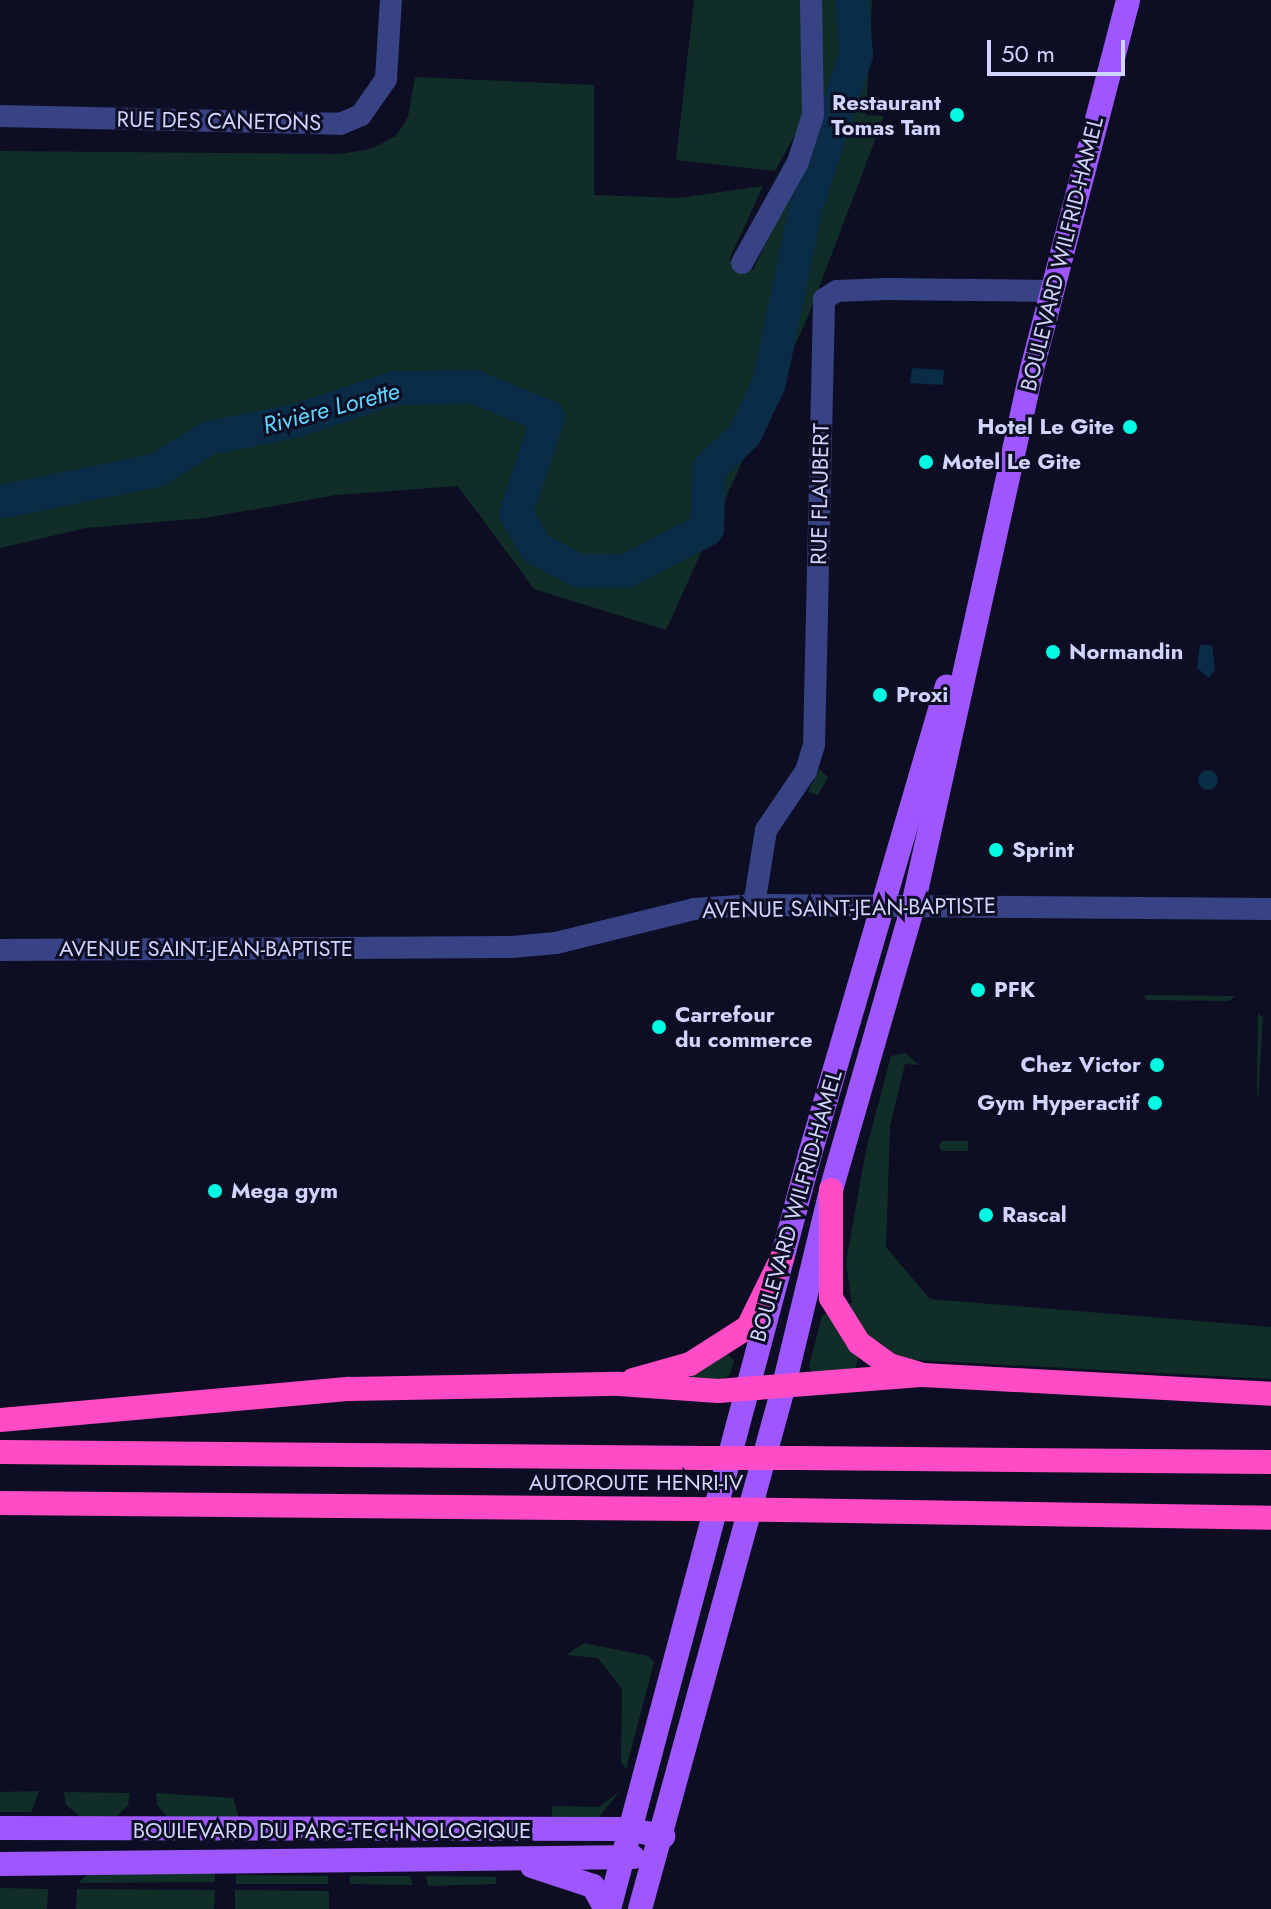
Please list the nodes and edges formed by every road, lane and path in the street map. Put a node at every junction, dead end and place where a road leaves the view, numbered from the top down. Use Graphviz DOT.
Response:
graph roads {
  1 [pos="391,0"];
  2 [pos="811,0"];
  3 [pos="1128,0"];
  4 [pos="0,116"];
  5 [pos="742,263"];
  6 [pos="1051,291"];
  7 [pos="1001,508"];
  8 [pos="754,905"];
  9 [pos="913,905"];
  10 [pos="881,906"];
  11 [pos="1271,909"];
  12 [pos="0,950"];
  13 [pos="831,1190"];
  14 [pos="782,1258"];
  15 [pos="923,1375"];
  16 [pos="619,1384"];
  17 [pos="784,1385"];
  18 [pos="746,1388"];
  19 [pos="1271,1394"];
  20 [pos="0,1420"];
  21 [pos="0,1452"];
  22 [pos="1271,1462"];
  23 [pos="0,1503"];
  24 [pos="1271,1518"];
  25 [pos="0,1828"];
  26 [pos="626,1829"];
  27 [pos="663,1836"];
  28 [pos="621,1854"];
  29 [pos="514,1861"];
  30 [pos="655,1861"];
  31 [pos="0,1864"];
  32 [pos="607,1909"];
  33 [pos="640,1909"];
  1 -- 4 [label="street, RUE DES CANETONS"];
  2 -- 5 [label="street"];
  3 -- 6 [label="main road, BOULEVARD WILFRID-HAMEL"];
  6 -- 7 [label="main road, BOULEVARD WILFRID-HAMEL"];
  6 -- 8 [label="street, RUE FLAUBERT"];
  7 -- 9 [label="main road, BOULEVARD WILFRID-HAMEL"];
  7 -- 10 [label="main road, BOULEVARD WILFRID-HAMEL"];
  8 -- 10 [label="street, AVENUE SAINT-JEAN-BAPTISTE"];
  8 -- 12 [label="street, AVENUE SAINT-JEAN-BAPTISTE"];
  9 -- 10 [label="street, AVENUE SAINT-JEAN-BAPTISTE"];
  9 -- 11 [label="street, AVENUE SAINT-JEAN-BAPTISTE"];
  9 -- 13 [label="main road, BOULEVARD WILFRID-HAMEL"];
  10 -- 14 [label="main road, BOULEVARD WILFRID-HAMEL"];
  13 -- 15 [label="highway"];
  13 -- 17 [label="main road, BOULEVARD WILFRID-HAMEL"];
  14 -- 16 [label="highway"];
  14 -- 18 [label="main road, BOULEVARD WILFRID-HAMEL"];
  15 -- 17 [label="highway"];
  15 -- 19 [label="highway"];
  16 -- 18 [label="highway"];
  16 -- 20 [label="highway"];
  17 -- 18 [label="highway"];
  17 -- 27 [label="main road, BOULEVARD WILFRID-HAMEL"];
  18 -- 26 [label="main road, BOULEVARD WILFRID-HAMEL"];
  21 -- 22 [label="highway, AUTOROUTE HENRI-IV, bridge"];
  23 -- 24 [label="highway, AUTOROUTE HENRI-IV, bridge"];
  25 -- 26 [label="main road, BOULEVARD DU PARC-TECHNOLOGIQUE"];
  26 -- 27 [label="main road, BOULEVARD DU PARC-TECHNOLOGIQUE"];
  26 -- 28 [label="main road, BOULEVARD WILFRID-HAMEL"];
  27 -- 30 [label="main road, BOULEVARD WILFRID-HAMEL"];
  28 -- 29 [label="main road, BOULEVARD DU PARC-TECHNOLOGIQUE"];
  28 -- 30 [label="main road, BOULEVARD DU PARC-TECHNOLOGIQUE"];
  28 -- 32 [label="main road, BOULEVARD WILFRID-HAMEL"];
  29 -- 31 [label="main road, BOULEVARD DU PARC-TECHNOLOGIQUE"];
  29 -- 32 [label="main road, BOULEVARD DU PARC-TECHNOLOGIQUE"];
  30 -- 33 [label="main road, BOULEVARD WILFRID-HAMEL"];
}
